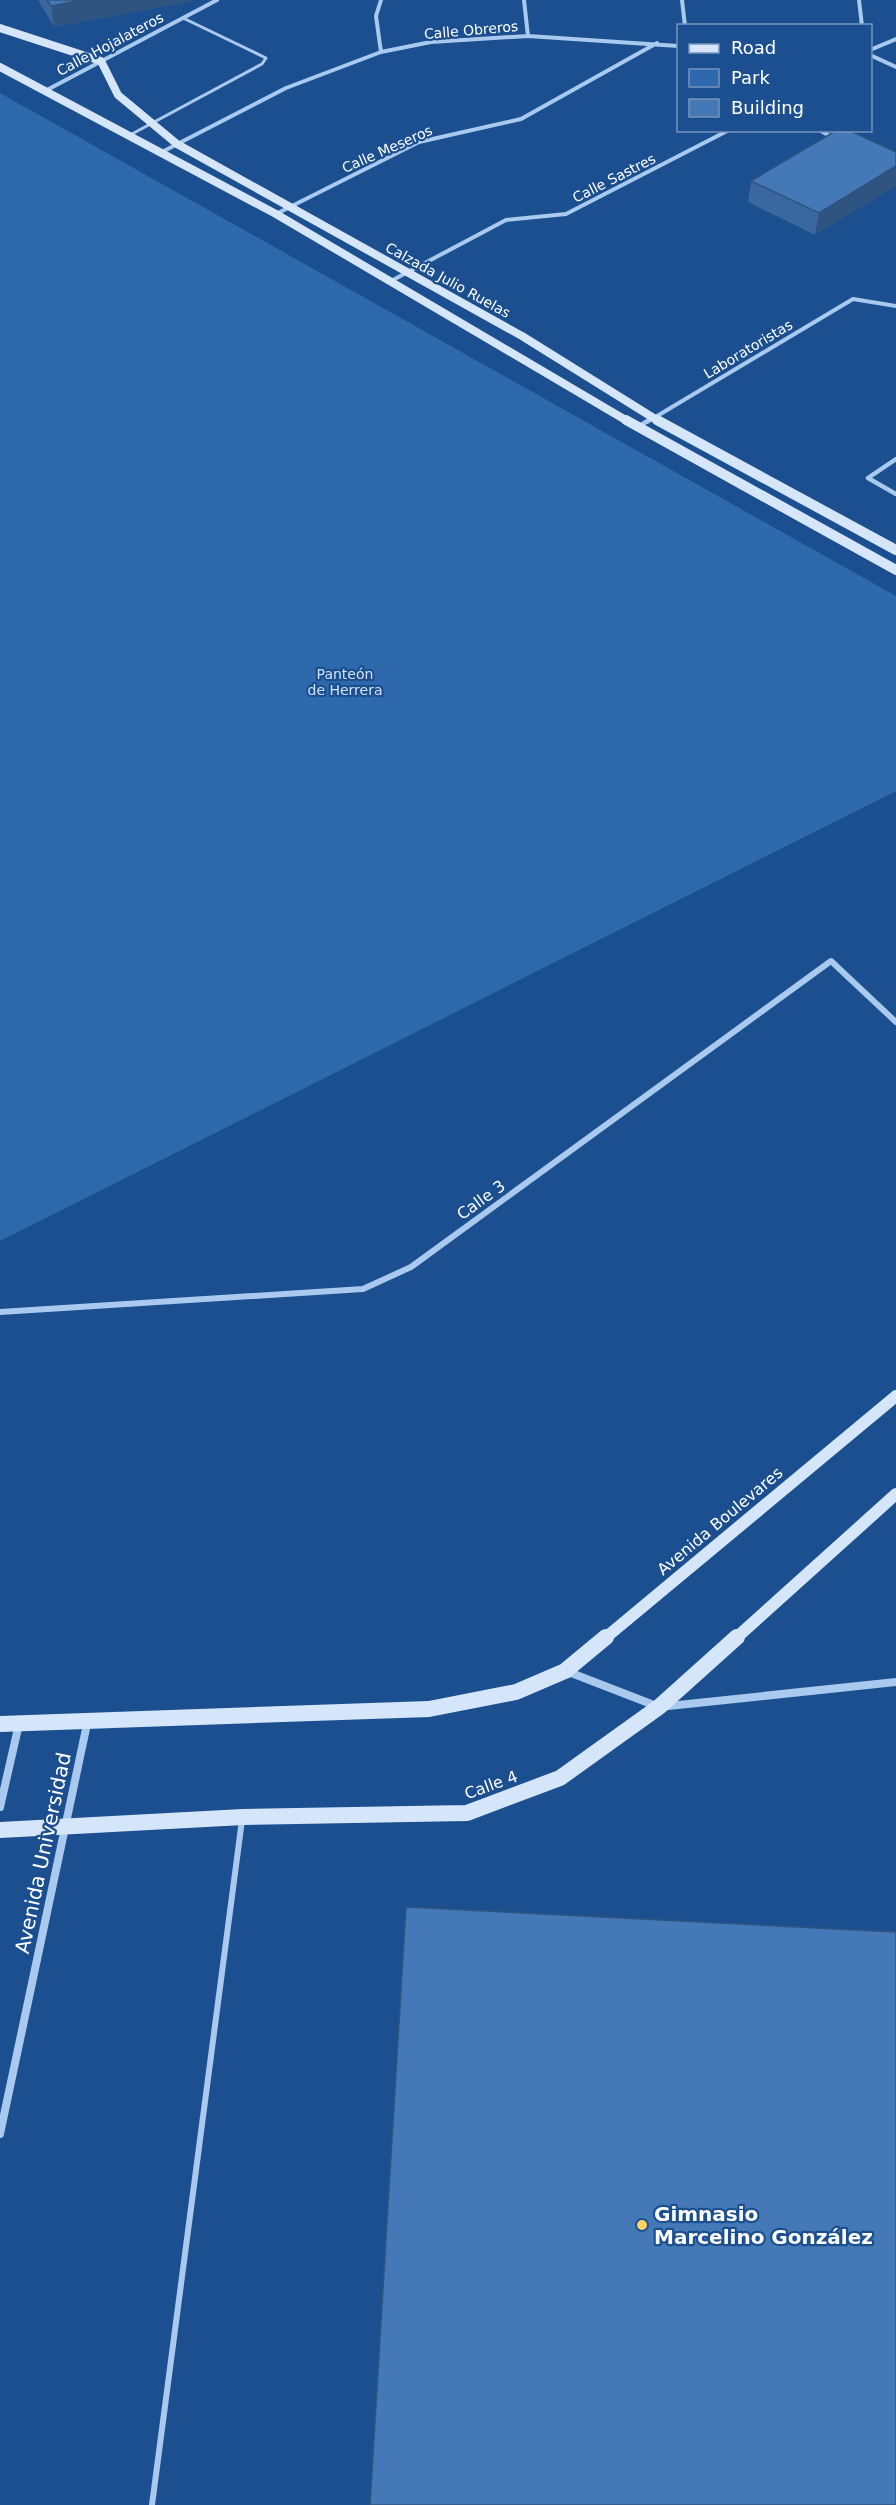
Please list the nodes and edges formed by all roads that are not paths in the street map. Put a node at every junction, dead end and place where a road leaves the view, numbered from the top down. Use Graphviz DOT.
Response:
graph roads {
  1 [pos="217,0"];
  2 [pos="381,0"];
  3 [pos="524,0"];
  4 [pos="682,0"];
  5 [pos="859,0"];
  6 [pos="183,18"];
  7 [pos="685,24"];
  8 [pos="862,24"];
  9 [pos="0,28"];
  10 [pos="528,36"];
  11 [pos="895,39"];
  12 [pos="657,43"];
  13 [pos="677,46"];
  14 [pos="872,49"];
  15 [pos="381,52"];
  16 [pos="872,57"];
  17 [pos="101,61"];
  18 [pos="0,67"];
  19 [pos="896,67"];
  20 [pos="45,91"];
  21 [pos="152,124"];
  22 [pos="725,132"];
  23 [pos="823,132"];
  24 [pos="129,136"];
  25 [pos="838,139"];
  26 [pos="177,144"];
  27 [pos="160,153"];
  28 [pos="289,206"];
  29 [pos="276,214"];
  30 [pos="407,273"];
  31 [pos="391,282"];
  32 [pos="896,306"];
  33 [pos="653,418"];
  34 [pos="638,427"];
  35 [pos="896,459"];
  36 [pos="896,494"];
  37 [pos="896,550"];
  38 [pos="896,570"];
  39 [pos="896,1022"];
  40 [pos="0,1312"];
  41 [pos="896,1396"];
  42 [pos="896,1494"];
  43 [pos="565,1671"];
  44 [pos="896,1682"];
  45 [pos="659,1707"];
  46 [pos="88,1719"];
  47 [pos="19,1723"];
  48 [pos="0,1724"];
  49 [pos="0,1807"];
  50 [pos="243,1817"];
  51 [pos="65,1827"];
  52 [pos="0,1830"];
  53 [pos="0,2134"];
  54 [pos="152,2505"];
  1 -- 6 [label="street, Calle Hojalateros"];
  2 -- 15 [label="street"];
  3 -- 10 [label="street"];
  4 -- 7 [label="street"];
  5 -- 8 [label="street"];
  6 -- 17 [label="street, Calle Hojalateros"];
  6 -- 21 [label="lane"];
  9 -- 17 [label="main road"];
  10 -- 12 [label="street, Calle Obreros"];
  10 -- 15 [label="street, Calle Obreros"];
  11 -- 14 [label="street"];
  12 -- 13 [label="street, Calle Obreros"];
  12 -- 28 [label="street, Calle Meseros"];
  15 -- 26 [label="street, Calle Obreros"];
  16 -- 19 [label="street"];
  17 -- 20 [label="street, Calle Hojalateros"];
  17 -- 21 [label="main road, Calzada Julio Ruelas"];
  18 -- 20 [label="main road, Calzada Julio Ruelas"];
  20 -- 24 [label="main road, Calzada Julio Ruelas"];
  21 -- 24 [label="lane"];
  21 -- 26 [label="main road, Calzada Julio Ruelas"];
  22 -- 30 [label="street, Calle Sastres"];
  23 -- 25 [label="street"];
  24 -- 27 [label="main road, Calzada Julio Ruelas"];
  26 -- 27 [label="street, Calle Obreros"];
  26 -- 28 [label="main road, Calzada Julio Ruelas"];
  27 -- 29 [label="main road, Calzada Julio Ruelas"];
  28 -- 29 [label="street, Calle Meseros"];
  28 -- 30 [label="main road, Calzada Julio Ruelas"];
  29 -- 31 [label="main road, Calzada Julio Ruelas"];
  30 -- 31 [label="street, Calle Sastres"];
  30 -- 33 [label="main road, Calzada Julio Ruelas"];
  31 -- 34 [label="main road, Calzada Julio Ruelas"];
  32 -- 33 [label="street, Laboratoristas"];
  33 -- 34 [label="street, Laboratoristas"];
  33 -- 37 [label="main road, Calzada Julio Ruelas"];
  34 -- 38 [label="main road, Calzada Julio Ruelas"];
  35 -- 36 [label="street"];
  39 -- 40 [label="street, Calle 3"];
  41 -- 43 [label="main road, Avenida Boulevares"];
  42 -- 45 [label="main road"];
  43 -- 45 [label="street"];
  43 -- 46 [label="main road"];
  44 -- 45 [label="street, Calle 4"];
  45 -- 50 [label="main road, Calle 4"];
  46 -- 47 [label="main road"];
  46 -- 51 [label="street, Avenida Universidad"];
  47 -- 48 [label="main road"];
  47 -- 49 [label="street"];
  50 -- 51 [label="main road, Calle 4"];
  50 -- 54 [label="lane"];
  51 -- 52 [label="main road, Calle 4"];
  51 -- 53 [label="street, Avenida Universidad"];
}
